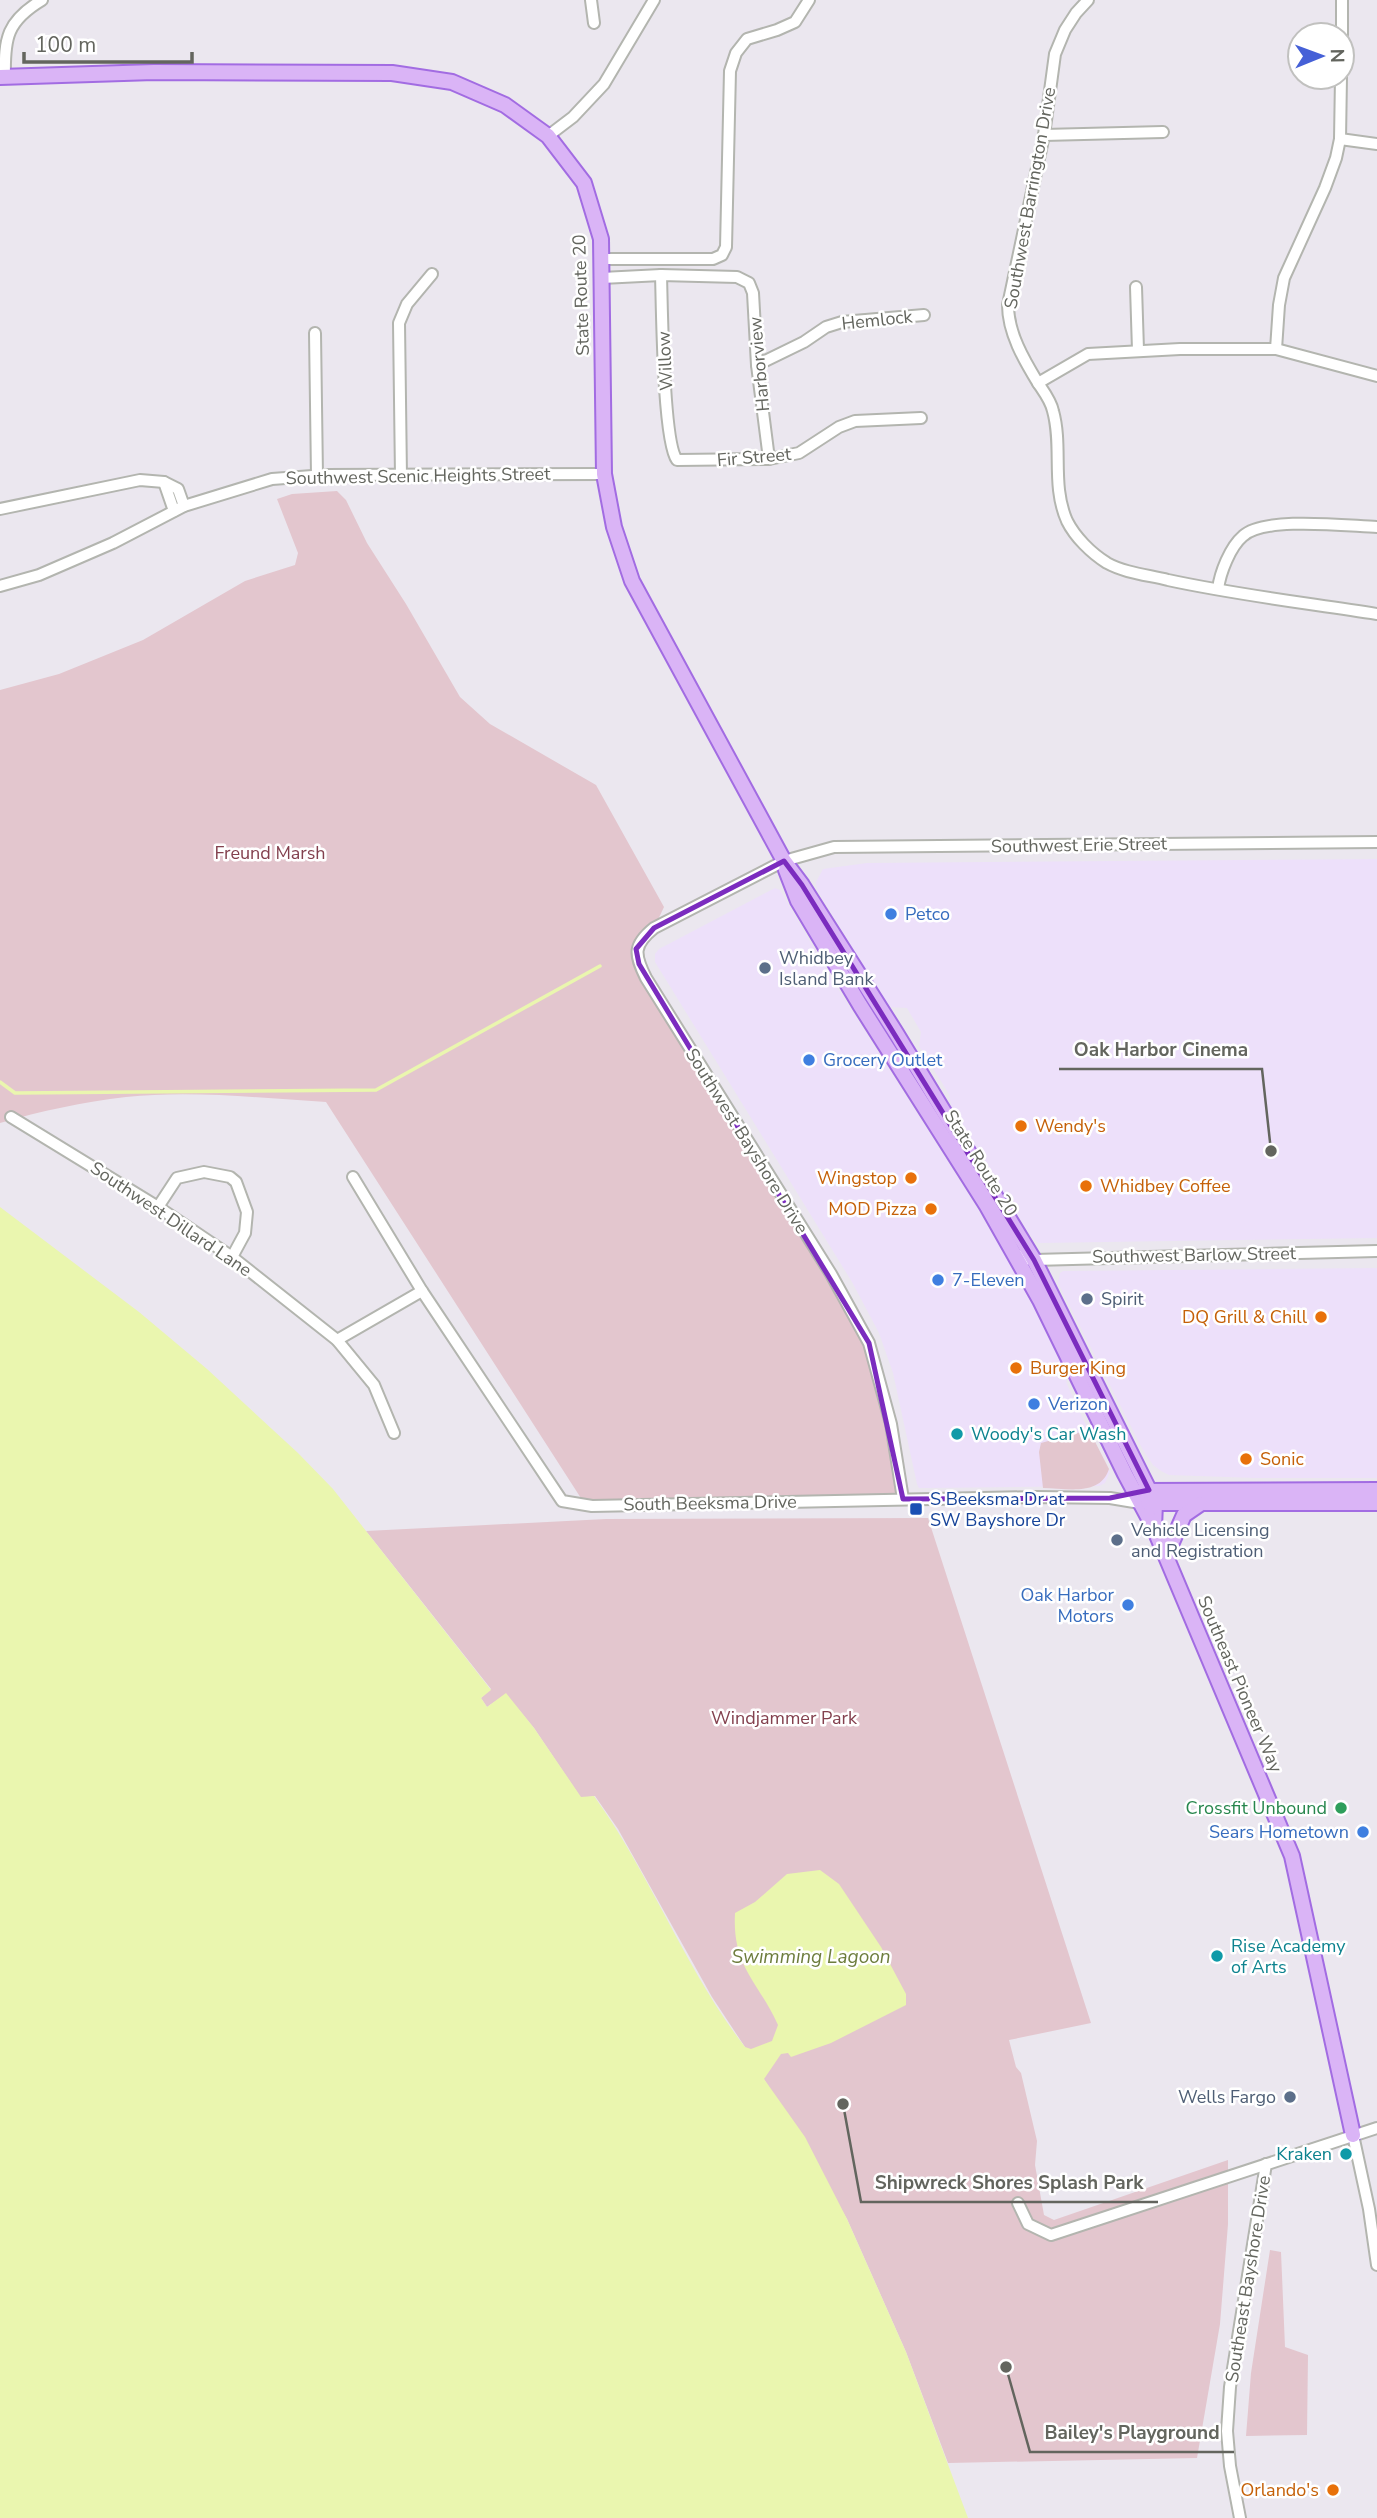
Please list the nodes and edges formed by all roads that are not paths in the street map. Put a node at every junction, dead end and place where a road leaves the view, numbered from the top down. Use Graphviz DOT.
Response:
graph roads {
  1 [pos="42,0"];
  2 [pos="591,0"];
  3 [pos="654,0"];
  4 [pos="809,0"];
  5 [pos="1088,0"];
  6 [pos="1342,0"];
  7 [pos="1342,21"];
  8 [pos="594,23"];
  9 [pos="2,77"];
  10 [pos="1341,91"];
  11 [pos="1163,132"];
  12 [pos="1044,135"];
  13 [pos="548,136"];
  14 [pos="1340,139"];
  15 [pos="1377,144"];
  16 [pos="602,259"];
  17 [pos="432,274"];
  18 [pos="661,275"];
  19 [pos="602,278"];
  20 [pos="1136,287"];
  21 [pos="923,315"];
  22 [pos="315,333"];
  23 [pos="1276,349"];
  24 [pos="1138,350"];
  25 [pos="757,365"];
  26 [pos="1377,376"];
  27 [pos="1038,383"];
  28 [pos="921,418"];
  29 [pos="671,447"];
  30 [pos="769,459"];
  31 [pos="604,474"];
  32 [pos="317,476"];
  33 [pos="401,477"];
  34 [pos="179,508"];
  35 [pos="0,509"];
  36 [pos="1377,527"];
  37 [pos="0,586"];
  38 [pos="1218,589"];
  39 [pos="1377,614"];
  40 [pos="1377,842"];
  41 [pos="784,862"];
  42 [pos="11,1117"];
  43 [pos="353,1177"];
  44 [pos="158,1208"];
  45 [pos="1377,1251"];
  46 [pos="1013,1252"];
  47 [pos="232,1257"];
  48 [pos="1034,1259"];
  49 [pos="422,1292"];
  50 [pos="337,1340"];
  51 [pos="394,1433"];
  52 [pos="1377,1490"];
  53 [pos="1137,1497"];
  54 [pos="1152,1497"];
  55 [pos="903,1499"];
  56 [pos="1377,1503"];
  57 [pos="1200,1504"];
  58 [pos="1154,1528"];
  59 [pos="1166,1556"];
  60 [pos="1377,2128"];
  61 [pos="1353,2135"];
  62 [pos="1266,2164"];
  63 [pos="1018,2203"];
  64 [pos="1377,2265"];
  65 [pos="1240,2518"];
  1 -- 9 [label="street"];
  2 -- 8 [label="street"];
  3 -- 13 [label="street"];
  4 -- 16 [label="street"];
  5 -- 12 [label="street, Southwest Barrington Drive"];
  6 -- 7 [label="street"];
  9 -- 13 [label="main road, State Route 20"];
  10 -- 14 [label="street"];
  11 -- 12 [label="street"];
  12 -- 27 [label="street, Southwest Barrington Drive"];
  13 -- 16 [label="main road, State Route 20"];
  14 -- 15 [label="street"];
  14 -- 23 [label="street"];
  16 -- 19 [label="main road, State Route 20"];
  17 -- 33 [label="street"];
  18 -- 19 [label="street"];
  18 -- 25 [label="street, Harborview"];
  18 -- 29 [label="street, Willow"];
  19 -- 31 [label="main road, State Route 20"];
  20 -- 24 [label="street"];
  21 -- 25 [label="street, Hemlock"];
  22 -- 32 [label="street"];
  23 -- 24 [label="street"];
  23 -- 26 [label="street"];
  24 -- 27 [label="street"];
  25 -- 30 [label="street, Harborview"];
  27 -- 38 [label="street, Southwest Barrington Drive"];
  28 -- 30 [label="street, Fir Street"];
  29 -- 30 [label="street, Fir Street"];
  31 -- 33 [label="street, Southwest Scenic Heights Street"];
  31 -- 41 [label="main road, State Route 20"];
  32 -- 33 [label="street, Southwest Scenic Heights Street"];
  32 -- 34 [label="street, Southwest Scenic Heights Street"];
  34 -- 35 [label="street"];
  34 -- 37 [label="street, Southwest Scenic Heights Street"];
  36 -- 38 [label="street"];
  38 -- 39 [label="street, Southwest Barrington Drive"];
  40 -- 41 [label="street, Southwest Erie Street"];
  41 -- 46 [label="main road, State Route 20"];
  41 -- 48 [label="main road, State Route 20"];
  41 -- 55 [label="street, Southwest Bayshore Drive"];
  42 -- 44 [label="street, Southwest Dillard Lane"];
  43 -- 49 [label="street"];
  44 -- 47 [label="street, Southwest Dillard Lane"];
  44 -- 47 [label="street"];
  45 -- 48 [label="street, Southwest Barlow Street"];
  46 -- 48 [label="street, Southwest Barlow Street"];
  46 -- 53 [label="main road, State Route 20"];
  47 -- 50 [label="street, Southwest Dillard Lane"];
  48 -- 54 [label="main road, State Route 20"];
  49 -- 50 [label="street"];
  49 -- 55 [label="street, South Beeksma Drive"];
  50 -- 51 [label="street, Southwest Dillard Lane"];
  52 -- 54 [label="main road"];
  53 -- 54 [label="main road"];
  53 -- 55 [label="street, South Beeksma Drive"];
  53 -- 58 [label="main road, Southeast Pioneer Way"];
  54 -- 57 [label="main road"];
  54 -- 58 [label="main road, Southeast Pioneer Way"];
  56 -- 57 [label="main road"];
  57 -- 59 [label="main road"];
  58 -- 59 [label="main road, Southeast Pioneer Way"];
  59 -- 61 [label="main road, Southeast Pioneer Way"];
  60 -- 61 [label="street"];
  61 -- 62 [label="street"];
  61 -- 64 [label="street, Southeast Pioneer Way"];
  62 -- 63 [label="street"];
  62 -- 65 [label="street, Southeast Bayshore Drive"];
}
